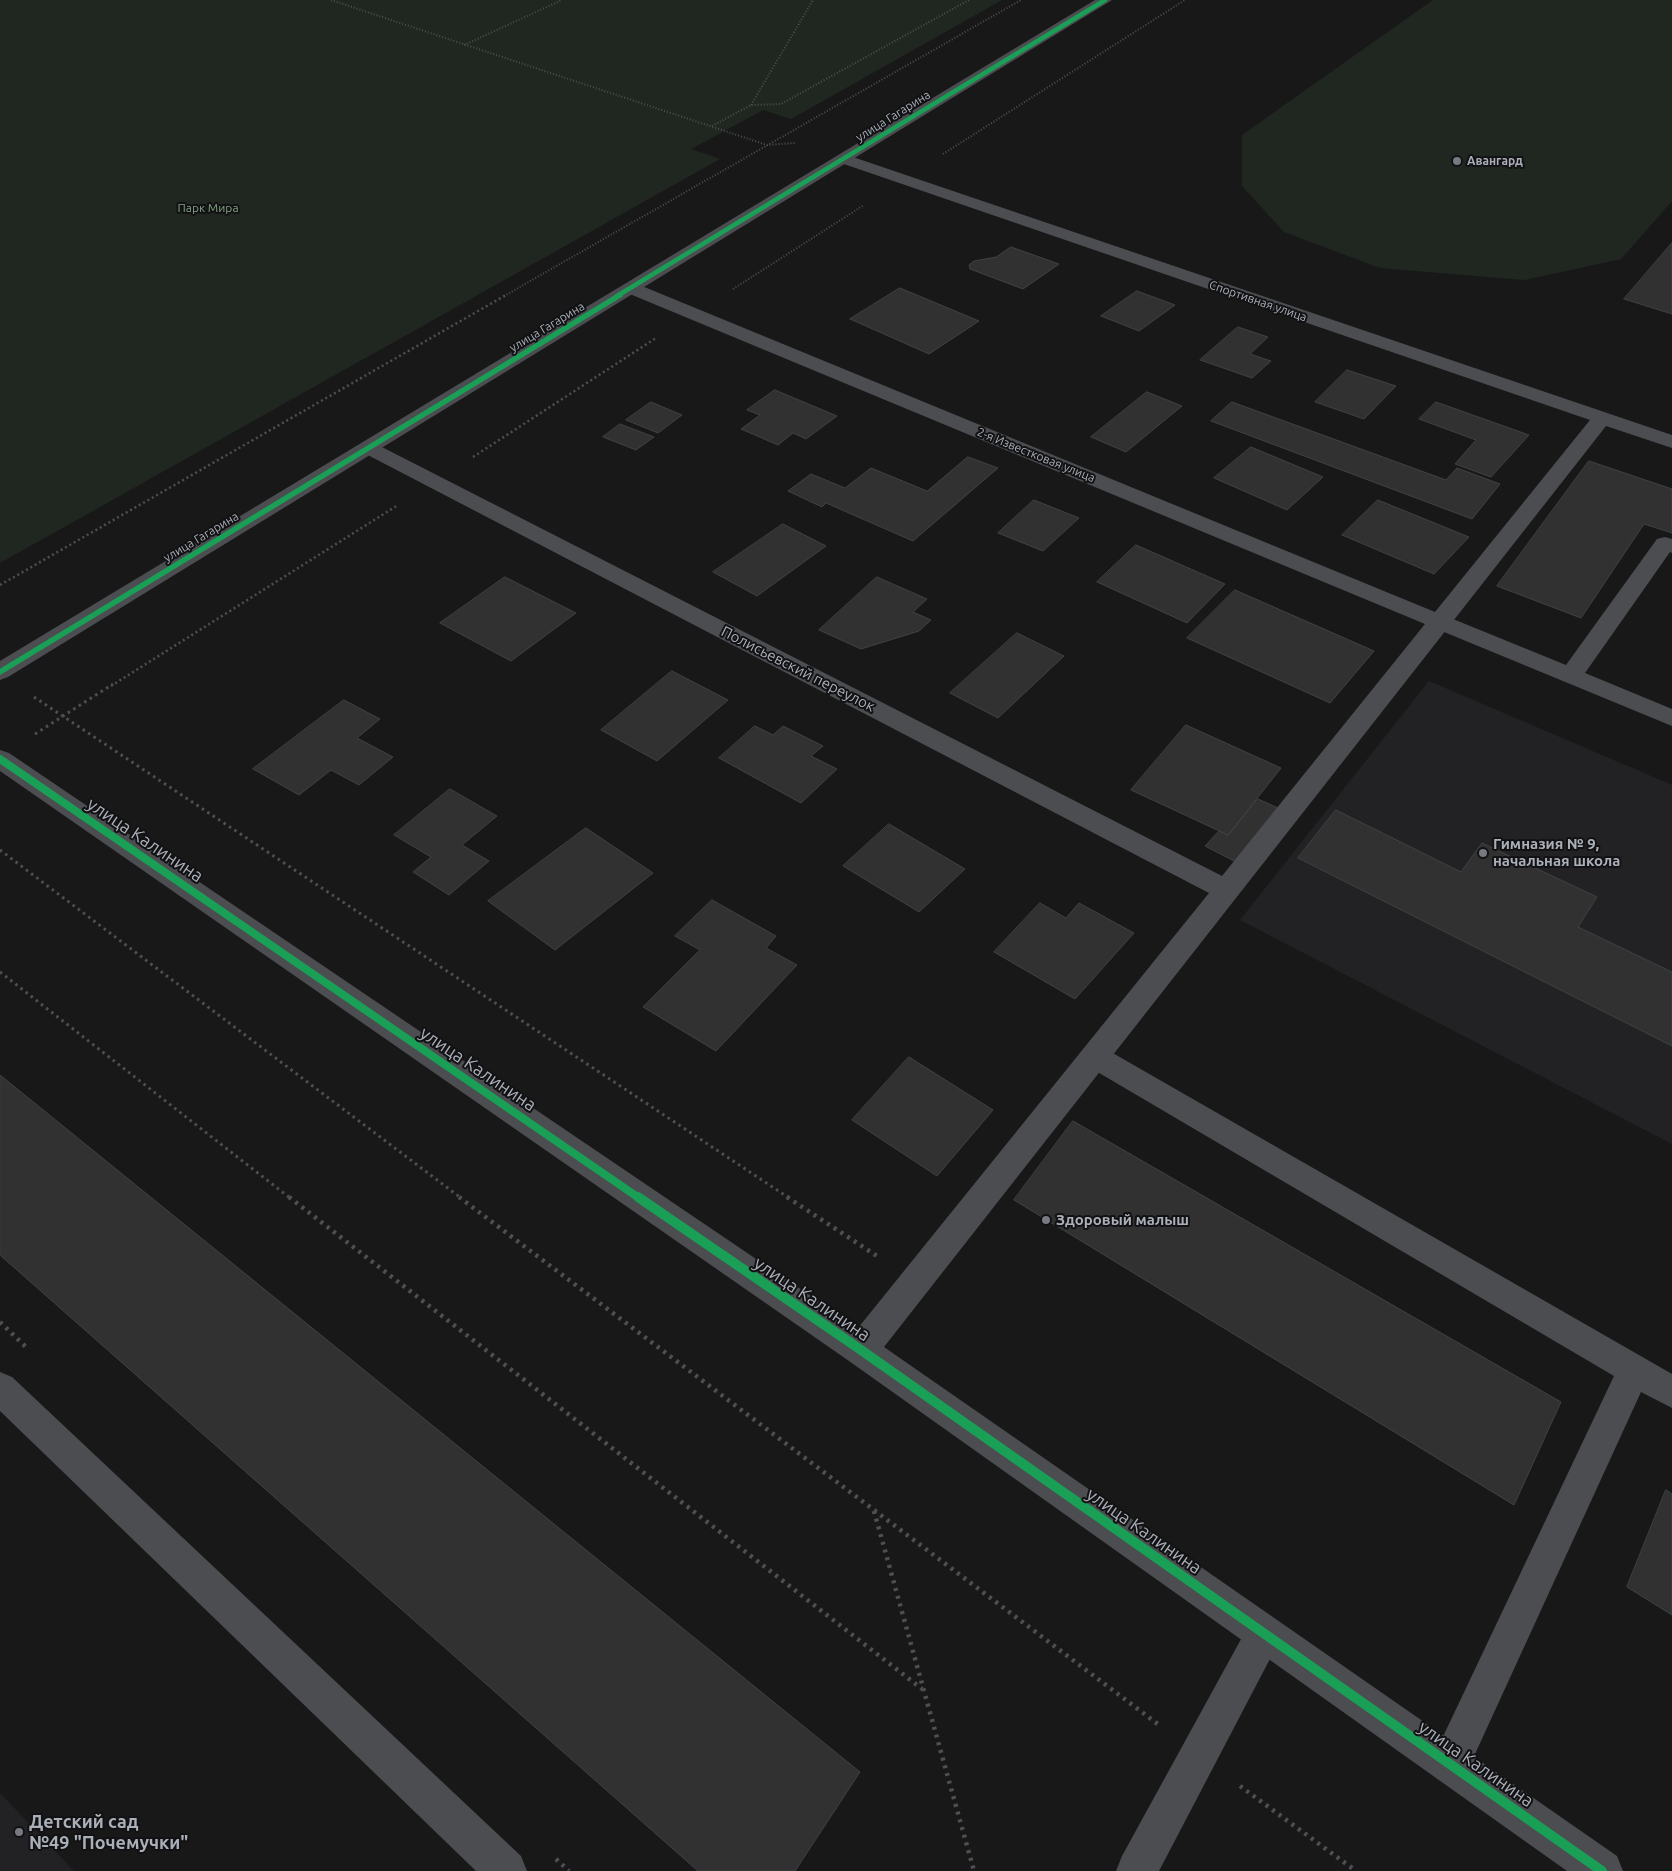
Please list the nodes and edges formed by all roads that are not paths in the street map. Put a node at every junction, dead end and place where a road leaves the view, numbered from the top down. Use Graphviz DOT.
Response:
graph roads {
  1 [pos="1105,0"];
  2 [pos="844,159"];
  3 [pos="631,288"];
  4 [pos="1602,418"];
  5 [pos="1672,442"];
  6 [pos="369,448"];
  7 [pos="1672,546"];
  8 [pos="1440,622"];
  9 [pos="0,672"];
  10 [pos="1571,676"];
  11 [pos="1672,718"];
  12 [pos="0,759"];
  13 [pos="1226,890"];
  14 [pos="1094,1056"];
  15 [pos="860,1350"];
  16 [pos="1634,1370"];
  17 [pos="0,1388"];
  18 [pos="1672,1392"];
  19 [pos="1264,1634"];
  20 [pos="1450,1764"];
  21 [pos="506,1871"];
  22 [pos="1136,1871"];
  23 [pos="1602,1871"];
  1 -- 2 [label="street, улица Гагарина"];
  2 -- 3 [label="street, улица Гагарина"];
  2 -- 4 [label="street, Спортивная улица"];
  3 -- 6 [label="street, улица Гагарина"];
  3 -- 8 [label="street, 2-я Известковая улица"];
  4 -- 5 [label="street, Спортивная улица"];
  4 -- 8 [label="street"];
  6 -- 9 [label="street, улица Гагарина"];
  6 -- 13 [label="street, Полисьевский переулок"];
  7 -- 10 [label="street"];
  8 -- 10 [label="street, 2-я Известковая улица"];
  8 -- 13 [label="street"];
  10 -- 11 [label="street, 2-я Известковая улица"];
  12 -- 15 [label="street, улица Калинина"];
  13 -- 14 [label="street"];
  14 -- 15 [label="street"];
  14 -- 16 [label="street"];
  15 -- 19 [label="street, улица Калинина"];
  16 -- 18 [label="street"];
  16 -- 20 [label="street"];
  17 -- 21 [label="street"];
  19 -- 20 [label="street, улица Калинина"];
  19 -- 22 [label="street"];
  20 -- 23 [label="street, улица Калинина"];
}
